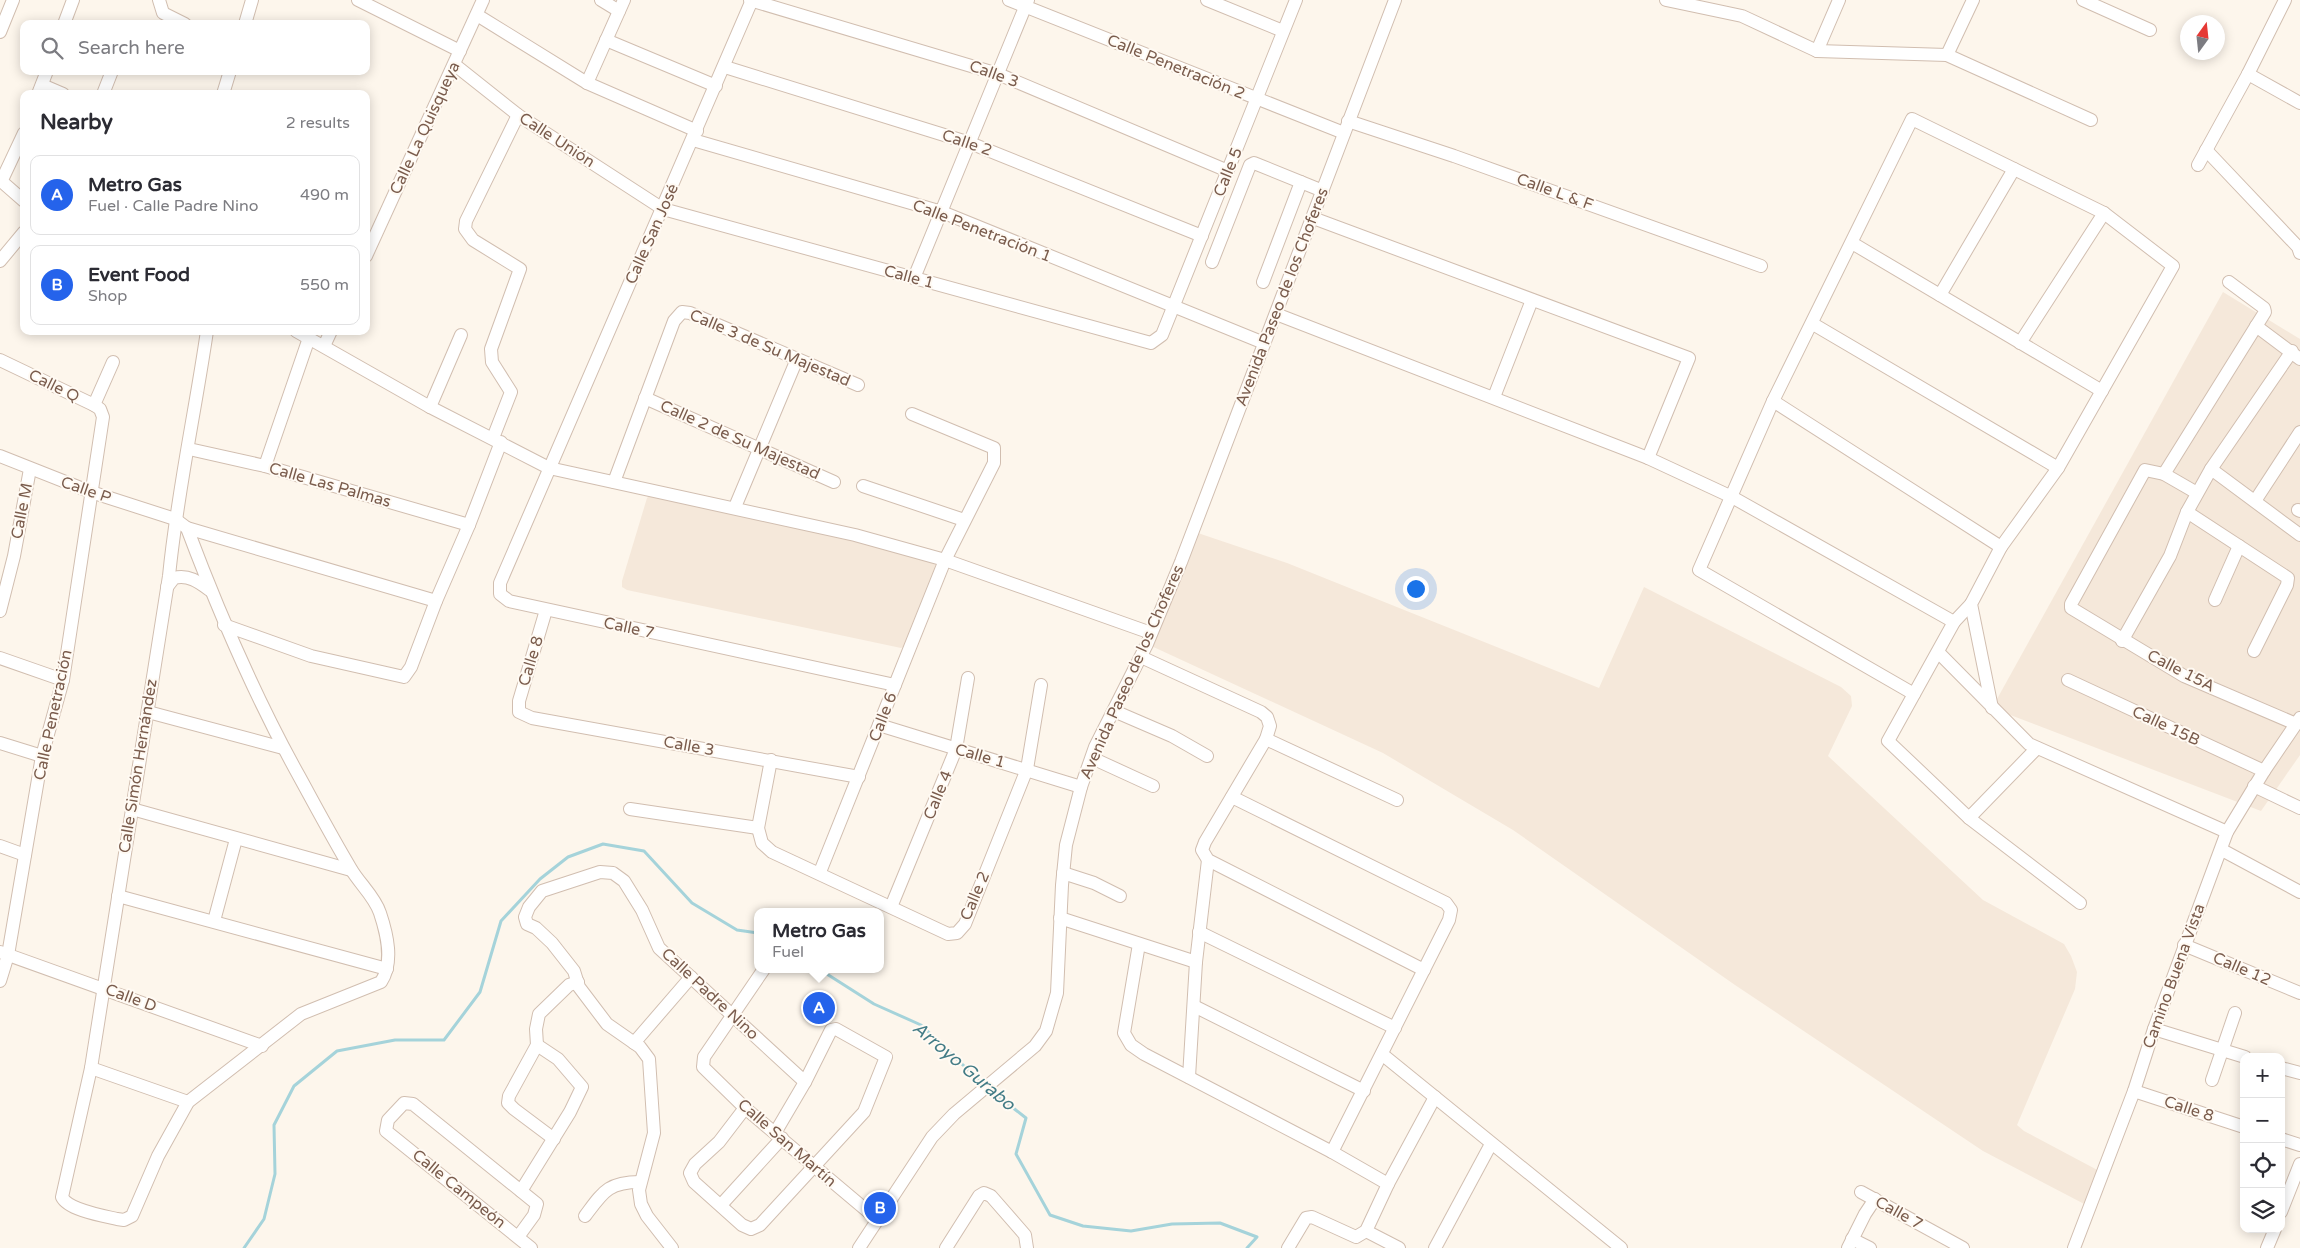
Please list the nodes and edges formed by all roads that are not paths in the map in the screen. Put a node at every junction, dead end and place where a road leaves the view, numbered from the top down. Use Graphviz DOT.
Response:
graph roads {
  1 [pos="12,0"];
  2 [pos="73,0"];
  3 [pos="159,0"];
  4 [pos="252,0"];
  5 [pos="483,0"];
  6 [pos="602,0"];
  7 [pos="752,0"];
  8 [pos="1009,0"];
  9 [pos="1207,0"];
  10 [pos="1296,0"];
  11 [pos="1395,0"];
  12 [pos="1666,0"];
  13 [pos="1839,0"];
  14 [pos="2083,0"];
  15 [pos="2285,0"];
  16 [pos="363,1"];
  17 [pos="1971,1"];
  18 [pos="1026,2"];
  19 [pos="622,6"];
  20 [pos="477,15"];
  21 [pos="66,20"];
  22 [pos="177,20"];
  23 [pos="246,20"];
  24 [pos="2150,30"];
  25 [pos="1283,31"];
  26 [pos="0,32"];
  27 [pos="606,40"];
  28 [pos="460,51"];
  29 [pos="1817,51"];
  30 [pos="1947,55"];
  31 [pos="455,64"];
  32 [pos="725,67"];
  33 [pos="998,74"];
  34 [pos="2248,74"];
  35 [pos="45,75"];
  36 [pos="110,75"];
  37 [pos="229,75"];
  38 [pos="587,83"];
  39 [pos="716,86"];
  40 [pos="40,89"];
  41 [pos="105,90"];
  42 [pos="224,90"];
  43 [pos="1257,100"];
  44 [pos="2300,103"];
  45 [pos="518,115"];
  46 [pos="2091,120"];
  47 [pos="1346,127"];
  48 [pos="695,135"];
  49 [pos="20,141"];
  50 [pos="970,143"];
  51 [pos="2206,150"];
  52 [pos="2198,166"];
  53 [pos="2014,169"];
  54 [pos="1228,171"];
  55 [pos="1,181"];
  56 [pos="1301,182"];
  57 [pos="1323,190"];
  58 [pos="20,198"];
  59 [pos="663,209"];
  60 [pos="942,212"];
  61 [pos="2104,213"];
  62 [pos="1313,218"];
  63 [pos="1202,236"];
  64 [pos="20,237"];
  65 [pos="1852,243"];
  66 [pos="370,247"];
  67 [pos="2300,253"];
  68 [pos="0,261"];
  69 [pos="1212,262"];
  70 [pos="1761,266"];
  71 [pos="914,278"];
  72 [pos="1263,282"];
  73 [pos="2229,282"];
  74 [pos="1940,295"];
  75 [pos="1532,300"];
  76 [pos="1172,306"];
  77 [pos="1276,314"];
  78 [pos="1813,324"];
  79 [pos="2256,326"];
  80 [pos="207,335"];
  81 [pos="303,335"];
  82 [pos="329,335"];
  83 [pos="461,335"];
  84 [pos="309,338"];
  85 [pos="1155,342"];
  86 [pos="2020,342"];
  87 [pos="1264,343"];
  88 [pos="324,346"];
  89 [pos="2296,355"];
  90 [pos="797,359"];
  91 [pos="0,360"];
  92 [pos="113,362"];
  93 [pos="858,384"];
  94 [pos="2102,391"];
  95 [pos="1494,397"];
  96 [pos="645,398"];
  97 [pos="1773,401"];
  98 [pos="94,405"];
  99 [pos="430,407"];
  100 [pos="912,414"];
  101 [pos="103,417"];
  102 [pos="2300,432"];
  103 [pos="497,440"];
  104 [pos="189,449"];
  105 [pos="760,449"];
  106 [pos="0,456"];
  107 [pos="1648,458"];
  108 [pos="265,466"];
  109 [pos="549,468"];
  110 [pos="2058,468"];
  111 [pos="30,469"];
  112 [pos="2211,469"];
  113 [pos="2164,474"];
  114 [pos="614,482"];
  115 [pos="834,482"];
  116 [pos="863,486"];
  117 [pos="91,492"];
  118 [pos="2197,493"];
  119 [pos="1732,497"];
  120 [pos="2254,500"];
  121 [pos="735,507"];
  122 [pos="2186,512"];
  123 [pos="175,519"];
  124 [pos="964,520"];
  125 [pos="469,525"];
  126 [pos="186,528"];
  127 [pos="2300,535"];
  128 [pos="2239,546"];
  129 [pos="2001,547"];
  130 [pos="945,560"];
  131 [pos="167,587"];
  132 [pos="211,592"];
  133 [pos="2215,600"];
  134 [pos="436,601"];
  135 [pos="1971,604"];
  136 [pos="546,610"];
  137 [pos="0,611"];
  138 [pos="1954,622"];
  139 [pos="224,625"];
  140 [pos="1151,633"];
  141 [pos="2122,641"];
  142 [pos="2254,651"];
  143 [pos="1938,652"];
  144 [pos="1141,657"];
  145 [pos="0,658"];
  146 [pos="968,678"];
  147 [pos="63,680"];
  148 [pos="2068,680"];
  149 [pos="1041,685"];
  150 [pos="895,686"];
  151 [pos="1914,694"];
  152 [pos="1992,708"];
  153 [pos="1114,711"];
  154 [pos="148,712"];
  155 [pos="519,712"];
  156 [pos="2298,721"];
  157 [pos="878,725"];
  158 [pos="1266,739"];
  159 [pos="0,743"];
  160 [pos="284,748"];
  161 [pos="2037,748"];
  162 [pos="956,750"];
  163 [pos="42,756"];
  164 [pos="1207,756"];
  165 [pos="1092,758"];
  166 [pos="771,760"];
  167 [pos="1027,770"];
  168 [pos="2264,771"];
  169 [pos="859,777"];
  170 [pos="1153,786"];
  171 [pos="2254,786"];
  172 [pos="1081,787"];
  173 [pos="1232,797"];
  174 [pos="1397,800"];
  175 [pos="2300,808"];
  176 [pos="132,809"];
  177 [pos="630,809"];
  178 [pos="1969,818"];
  179 [pos="758,828"];
  180 [pos="2227,832"];
  181 [pos="236,839"];
  182 [pos="0,846"];
  183 [pos="2222,850"];
  184 [pos="24,855"];
  185 [pos="1208,860"];
  186 [pos="351,870"];
  187 [pos="820,872"];
  188 [pos="1063,873"];
  189 [pos="2300,892"];
  190 [pos="118,896"];
  191 [pos="1120,896"];
  192 [pos="2080,903"];
  193 [pos="891,907"];
  194 [pos="1060,918"];
  195 [pos="214,921"];
  196 [pos="1199,932"];
  197 [pos="1139,944"];
  198 [pos="2184,945"];
  199 [pos="4,954"];
  200 [pos="1196,962"];
  201 [pos="387,969"];
  202 [pos="1424,970"];
  203 [pos="761,973"];
  204 [pos="690,977"];
  205 [pos="0,981"];
  206 [pos="578,982"];
  207 [pos="103,987"];
  208 [pos="2300,993"];
  209 [pos="1194,1006"];
  210 [pos="2235,1013"];
  211 [pos="732,1017"];
  212 [pos="1395,1028"];
  213 [pos="2154,1029"];
  214 [pos="634,1043"];
  215 [pos="537,1045"];
  216 [pos="262,1046"];
  217 [pos="2223,1050"];
  218 [pos="1383,1055"];
  219 [pos="2240,1055"];
  220 [pos="91,1068"];
  221 [pos="2285,1069"];
  222 [pos="2300,1073"];
  223 [pos="1189,1077"];
  224 [pos="2212,1080"];
  225 [pos="805,1082"];
  226 [pos="1364,1091"];
  227 [pos="2134,1091"];
  228 [pos="1435,1097"];
  229 [pos="188,1102"];
  230 [pos="745,1108"];
  231 [pos="2240,1126"];
  232 [pos="779,1135"];
  233 [pos="554,1139"];
  234 [pos="2285,1140"];
  235 [pos="1491,1144"];
  236 [pos="2300,1145"];
  237 [pos="1332,1152"];
  238 [pos="2300,1164"];
  239 [pos="813,1167"];
  240 [pos="640,1182"];
  241 [pos="1388,1184"];
  242 [pos="521,1190"];
  243 [pos="1861,1192"];
  244 [pos="1875,1200"];
  245 [pos="2285,1202"];
  246 [pos="721,1205"];
  247 [pos="585,1216"];
  248 [pos="878,1220"];
  249 [pos="1366,1231"];
  250 [pos="2273,1233"];
  251 [pos="518,1237"];
  252 [pos="1850,1244"];
  253 [pos="531,1248"];
  254 [pos="672,1248"];
  255 [pos="859,1248"];
  256 [pos="946,1248"];
  257 [pos="1027,1248"];
  258 [pos="1288,1248"];
  259 [pos="1399,1248"];
  260 [pos="1435,1248"];
  261 [pos="1621,1248"];
  262 [pos="1870,1248"];
  263 [pos="1963,1248"];
  264 [pos="2074,1248"];
  265 [pos="2267,1248"];
  1 -- 26 [label="street"];
  2 -- 21 [label="street"];
  3 -- 22 [label="street"];
  4 -- 23 [label="street"];
  5 -- 20 [label="street, Calle La Quisqueya"];
  6 -- 19 [label="street"];
  7 -- 32 [label="street, Calle San José"];
  7 -- 33 [label="street, Calle 3"];
  8 -- 18 [label="street, Calle Penetración 2"];
  9 -- 25 [label="street"];
  10 -- 25 [label="street, Calle 5"];
  11 -- 47 [label="street, Avenida Paseo de los Choferes"];
  12 -- 29 [label="street"];
  13 -- 29 [label="street"];
  14 -- 24 [label="street"];
  15 -- 34 [label="street"];
  16 -- 28 [label="street"];
  17 -- 30 [label="street"];
  18 -- 33 [label="street"];
  18 -- 43 [label="street, Calle Penetración 2"];
  19 -- 27 [label="street"];
  20 -- 28 [label="street, Calle La Quisqueya"];
  20 -- 38 [label="street, Calle Penetración 1"];
  25 -- 43 [label="street, Calle 5"];
  27 -- 38 [label="street"];
  27 -- 39 [label="street"];
  28 -- 31 [label="street, Calle La Quisqueya"];
  29 -- 30 [label="street"];
  30 -- 46 [label="street"];
  31 -- 45 [label="street, Calle Unión"];
  31 -- 66 [label="street, Calle La Quisqueya"];
  32 -- 39 [label="street, Calle San José"];
  32 -- 50 [label="street, Calle 2"];
  33 -- 50 [label="street"];
  33 -- 54 [label="street, Calle 3"];
  34 -- 44 [label="street"];
  34 -- 51 [label="street"];
  35 -- 40 [label="street"];
  36 -- 41 [label="street"];
  37 -- 42 [label="street"];
  38 -- 48 [label="street, Calle Penetración 1"];
  39 -- 48 [label="street, Calle San José"];
  43 -- 47 [label="street, Calle Penetración 2"];
  43 -- 54 [label="street, Calle 5"];
  45 -- 59 [label="street, Calle Unión"];
  45 -- 103 [label="street"];
  47 -- 57 [label="street, Avenida Paseo de los Choferes"];
  47 -- 70 [label="street, Calle L & F"];
  48 -- 59 [label="street, Calle San José"];
  48 -- 60 [label="street, Calle Penetración 1"];
  49 -- 55 [label="street"];
  50 -- 60 [label="street"];
  50 -- 63 [label="street, Calle 2"];
  51 -- 52 [label="street"];
  51 -- 67 [label="street"];
  53 -- 61 [label="street"];
  53 -- 65 [label="street"];
  53 -- 74 [label="street"];
  54 -- 63 [label="street, Calle 5"];
  55 -- 58 [label="street"];
  56 -- 57 [label="street"];
  56 -- 69 [label="street"];
  56 -- 72 [label="street"];
  57 -- 62 [label="street, Avenida Paseo de los Choferes"];
  59 -- 71 [label="street, Calle 1"];
  59 -- 109 [label="street, Calle San José"];
  60 -- 71 [label="street"];
  60 -- 76 [label="street, Calle Penetración 1"];
  61 -- 86 [label="street"];
  61 -- 94 [label="street"];
  62 -- 75 [label="street"];
  62 -- 77 [label="street, Avenida Paseo de los Choferes"];
  63 -- 76 [label="street, Calle 5"];
  64 -- 68 [label="street"];
  65 -- 74 [label="street"];
  65 -- 78 [label="street"];
  71 -- 85 [label="street, Calle 1"];
  73 -- 79 [label="street"];
  74 -- 86 [label="street"];
  75 -- 95 [label="street"];
  75 -- 107 [label="street"];
  76 -- 85 [label="street, Calle 5"];
  76 -- 87 [label="street, Calle Penetración 1"];
  77 -- 87 [label="street, Avenida Paseo de los Choferes"];
  77 -- 95 [label="street"];
  78 -- 97 [label="street"];
  78 -- 110 [label="street"];
  79 -- 89 [label="street"];
  79 -- 113 [label="street"];
  80 -- 104 [label="street, Calle Simón Hernández"];
  81 -- 84 [label="street"];
  82 -- 88 [label="street"];
  83 -- 99 [label="street"];
  84 -- 88 [label="street"];
  84 -- 108 [label="street"];
  86 -- 94 [label="street"];
  87 -- 140 [label="street, Avenida Paseo de los Choferes"];
  88 -- 99 [label="street"];
  89 -- 112 [label="street"];
  90 -- 93 [label="street, Calle 3 de Su Majestad"];
  90 -- 96 [label="street, Calle 3 de Su Majestad"];
  90 -- 105 [label="street"];
  91 -- 98 [label="street, Calle Q"];
  92 -- 98 [label="street"];
  94 -- 110 [label="street"];
  95 -- 107 [label="street"];
  96 -- 105 [label="street, Calle 2 de Su Majestad"];
  96 -- 114 [label="street"];
  97 -- 119 [label="street"];
  97 -- 129 [label="street"];
  98 -- 101 [label="street, Calle Q"];
  99 -- 103 [label="street"];
  100 -- 124 [label="street, Calle 6"];
  101 -- 117 [label="street, Calle Penetración"];
  102 -- 120 [label="street"];
  103 -- 109 [label="street"];
  103 -- 125 [label="street"];
  104 -- 108 [label="street, Calle Las Palmas"];
  104 -- 123 [label="street, Calle Simón Hernández"];
  105 -- 115 [label="street, Calle 2 de Su Majestad"];
  105 -- 121 [label="street"];
  106 -- 111 [label="street, Calle P"];
  107 -- 119 [label="street"];
  108 -- 125 [label="street, Calle Las Palmas"];
  109 -- 114 [label="street"];
  109 -- 136 [label="street, Calle 7"];
  110 -- 129 [label="street"];
  111 -- 117 [label="street, Calle P"];
  111 -- 137 [label="street, Calle M"];
  112 -- 118 [label="street"];
  112 -- 120 [label="street"];
  113 -- 118 [label="street"];
  113 -- 141 [label="street, Calle 15A"];
  114 -- 121 [label="street"];
  116 -- 124 [label="street"];
  117 -- 123 [label="street, Calle P"];
  117 -- 147 [label="street, Calle Penetración"];
  118 -- 122 [label="street"];
  119 -- 138 [label="street"];
  119 -- 151 [label="street"];
  120 -- 127 [label="street"];
  121 -- 130 [label="street"];
  122 -- 128 [label="street"];
  122 -- 141 [label="street"];
  123 -- 126 [label="street"];
  123 -- 131 [label="street, Calle Simón Hernández"];
  124 -- 130 [label="street, Calle 6"];
  125 -- 134 [label="street"];
  126 -- 132 [label="street"];
  126 -- 134 [label="street"];
  128 -- 133 [label="street"];
  128 -- 142 [label="street"];
  129 -- 135 [label="street"];
  130 -- 140 [label="street"];
  130 -- 150 [label="street, Calle 6"];
  131 -- 132 [label="street"];
  131 -- 154 [label="street, Calle Simón Hernández"];
  132 -- 139 [label="street"];
  134 -- 139 [label="street"];
  135 -- 138 [label="street"];
  135 -- 152 [label="street"];
  136 -- 150 [label="street, Calle 7"];
  136 -- 155 [label="street, Calle 8"];
  138 -- 143 [label="street"];
  139 -- 160 [label="street"];
  140 -- 144 [label="street, Avenida Paseo de los Choferes"];
  141 -- 156 [label="street, Calle 15A"];
  143 -- 151 [label="street"];
  143 -- 152 [label="street"];
  144 -- 153 [label="street, Avenida Paseo de los Choferes"];
  144 -- 158 [label="street"];
  145 -- 147 [label="street"];
  146 -- 162 [label="street, Calle 4"];
  147 -- 163 [label="street, Calle Penetración"];
  148 -- 168 [label="street, Calle 15B"];
  149 -- 167 [label="street, Calle 2"];
  150 -- 157 [label="street, Calle 6"];
  151 -- 178 [label="street"];
  152 -- 161 [label="street"];
  153 -- 164 [label="street"];
  153 -- 165 [label="street, Avenida Paseo de los Choferes"];
  154 -- 160 [label="street"];
  154 -- 176 [label="street, Calle Simón Hernández"];
  155 -- 166 [label="street, Calle 3"];
  156 -- 168 [label="street, Camino Buena Vista"];
  157 -- 162 [label="street, Calle 1"];
  157 -- 169 [label="street, Calle 6"];
  158 -- 173 [label="street"];
  158 -- 174 [label="street"];
  159 -- 163 [label="street"];
  160 -- 186 [label="street"];
  161 -- 178 [label="street"];
  161 -- 180 [label="street"];
  162 -- 167 [label="street, Calle 1"];
  162 -- 193 [label="street, Calle 4"];
  163 -- 184 [label="street, Calle Penetración"];
  165 -- 170 [label="street"];
  165 -- 172 [label="street, Avenida Paseo de los Choferes"];
  166 -- 169 [label="street, Calle 3"];
  166 -- 179 [label="street"];
  167 -- 172 [label="street, Calle 1"];
  167 -- 193 [label="street, Calle 2"];
  168 -- 171 [label="street, Camino Buena Vista"];
  169 -- 187 [label="street, Calle 6"];
  171 -- 175 [label="street"];
  171 -- 180 [label="street, Camino Buena Vista"];
  172 -- 188 [label="street, Avenida Paseo de los Choferes"];
  173 -- 185 [label="street"];
  173 -- 202 [label="street"];
  176 -- 181 [label="street"];
  176 -- 190 [label="street, Calle Simón Hernández"];
  177 -- 179 [label="street"];
  178 -- 192 [label="street"];
  179 -- 187 [label="street, Calle 2"];
  180 -- 183 [label="street, Camino Buena Vista"];
  181 -- 186 [label="street"];
  181 -- 195 [label="street"];
  182 -- 184 [label="street"];
  183 -- 189 [label="street"];
  183 -- 198 [label="street, Camino Buena Vista"];
  184 -- 199 [label="street, Calle Penetración"];
  185 -- 196 [label="street"];
  185 -- 202 [label="street"];
  186 -- 201 [label="street"];
  187 -- 193 [label="street, Calle 2"];
  188 -- 191 [label="street"];
  188 -- 194 [label="street, Avenida Paseo de los Choferes"];
  190 -- 195 [label="street"];
  190 -- 207 [label="street, Calle Simón Hernández"];
  194 -- 197 [label="street"];
  194 -- 248 [label="street, Avenida Paseo de los Choferes"];
  195 -- 201 [label="street"];
  196 -- 200 [label="street"];
  196 -- 212 [label="street"];
  197 -- 200 [label="street"];
  197 -- 223 [label="street"];
  198 -- 208 [label="street, Calle 12"];
  198 -- 213 [label="street, Camino Buena Vista"];
  199 -- 205 [label="street, Calle Penetración"];
  199 -- 207 [label="street, Calle D"];
  200 -- 209 [label="street"];
  201 -- 216 [label="street"];
  202 -- 212 [label="street"];
  203 -- 211 [label="street"];
  204 -- 206 [label="street, Calle Padre Nino"];
  204 -- 211 [label="street, Calle Padre Nino"];
  204 -- 214 [label="street"];
  206 -- 214 [label="street"];
  206 -- 215 [label="street"];
  207 -- 216 [label="street, Calle D"];
  207 -- 220 [label="street, Calle Simón Hernández"];
  209 -- 223 [label="street"];
  209 -- 226 [label="street"];
  210 -- 217 [label="street"];
  211 -- 225 [label="street, Calle Padre Nino"];
  211 -- 230 [label="street, Calle San Martín"];
  212 -- 218 [label="street"];
  213 -- 217 [label="street"];
  213 -- 227 [label="street, Camino Buena Vista"];
  214 -- 240 [label="street"];
  215 -- 233 [label="street"];
  215 -- 233 [label="street"];
  216 -- 229 [label="street"];
  217 -- 219 [label="street"];
  217 -- 224 [label="street"];
  218 -- 226 [label="street"];
  218 -- 228 [label="street"];
  220 -- 229 [label="street"];
  220 -- 229 [label="street, Calle Simón Hernández"];
  221 -- 222 [label="street"];
  223 -- 237 [label="street"];
  225 -- 232 [label="street"];
  225 -- 239 [label="street"];
  226 -- 237 [label="street"];
  227 -- 231 [label="street, Calle 8"];
  227 -- 264 [label="street, Camino Buena Vista"];
  228 -- 235 [label="street"];
  228 -- 241 [label="street"];
  230 -- 232 [label="street, Calle San Martín"];
  230 -- 246 [label="street"];
  232 -- 239 [label="street, Calle San Martín"];
  232 -- 246 [label="street"];
  233 -- 242 [label="street"];
  234 -- 236 [label="street"];
  235 -- 260 [label="street"];
  235 -- 261 [label="street"];
  237 -- 241 [label="street"];
  238 -- 245 [label="street"];
  239 -- 246 [label="street"];
  239 -- 248 [label="street, Calle San Martín"];
  240 -- 247 [label="street"];
  240 -- 254 [label="street"];
  241 -- 249 [label="street"];
  242 -- 251 [label="street"];
  242 -- 251 [label="street, Calle Campeón"];
  243 -- 244 [label="street, Calle 7"];
  244 -- 252 [label="street"];
  244 -- 263 [label="street, Calle 7"];
  248 -- 255 [label="street, Avenida Paseo de los Choferes"];
  249 -- 258 [label="street"];
  249 -- 259 [label="street"];
  250 -- 265 [label="street"];
  251 -- 253 [label="street, Calle Campeón"];
  252 -- 262 [label="street"];
  256 -- 257 [label="street"];
}
